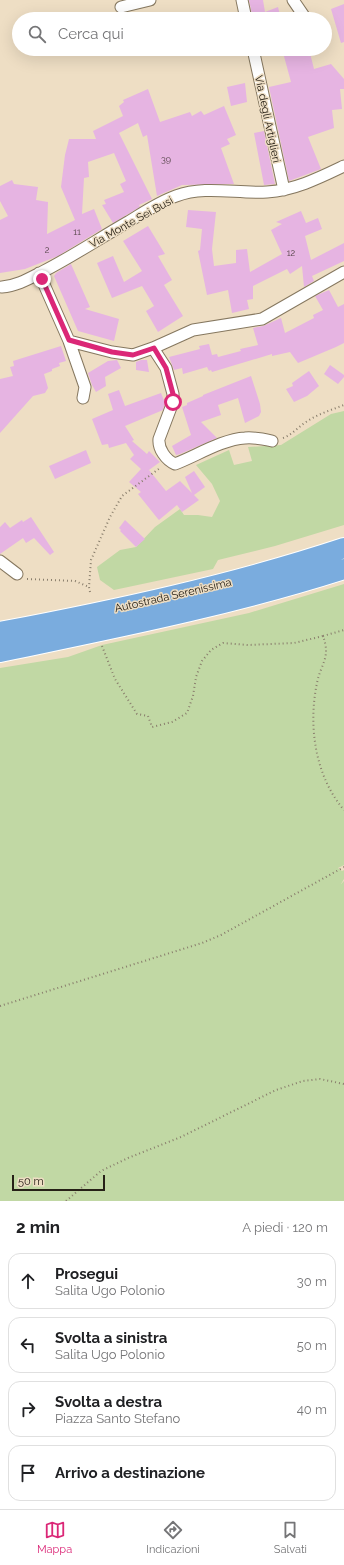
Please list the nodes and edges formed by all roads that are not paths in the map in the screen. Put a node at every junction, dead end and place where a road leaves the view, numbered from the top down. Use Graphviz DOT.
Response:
graph roads {
  1 [pos="150,0"];
  2 [pos="242,0"];
  3 [pos="292,0"];
  4 [pos="121,7"];
  5 [pos="245,12"];
  6 [pos="301,12"];
  7 [pos="255,56"];
  8 [pos="344,166"];
  9 [pos="284,190"];
  10 [pos="344,272"];
  11 [pos="39,273"];
  12 [pos="1,289"];
  13 [pos="69,340"];
  14 [pos="154,348"];
  15 [pos="83,398"];
  16 [pos="272,441"];
  17 [pos="344,548"];
  18 [pos="0,561"];
  19 [pos="344,569"];
  20 [pos="17,574"];
  21 [pos="0,632"];
  22 [pos="0,652"];
  1 -- 4 [label="street"];
  2 -- 5 [label="street"];
  3 -- 6 [label="street"];
  7 -- 9 [label="street, Via degli Artiglieri"];
  8 -- 9 [label="street, Via Monte Sei Busi"];
  9 -- 11 [label="street, Via Monte Sei Busi"];
  10 -- 14 [label="street"];
  11 -- 12 [label="street, Via Monte Sei Busi"];
  11 -- 13 [label="street"];
  13 -- 14 [label="street"];
  13 -- 15 [label="street"];
  14 -- 16 [label="street"];
  17 -- 21 [label="highway, Autostrada Serenissima"];
  18 -- 20 [label="street"];
  19 -- 22 [label="highway, Autostrada Serenissima"];
}
